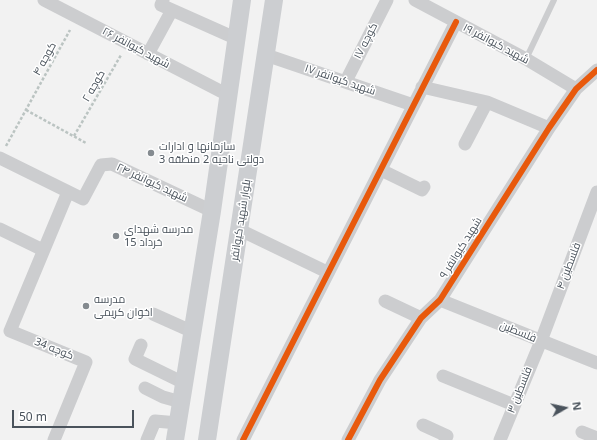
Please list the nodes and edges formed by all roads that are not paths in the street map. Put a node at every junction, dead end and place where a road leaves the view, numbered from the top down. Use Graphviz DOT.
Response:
graph roads {
  1 [pos="44,0"];
  2 [pos="163,0"];
  3 [pos="242,0"];
  4 [pos="274,0"];
  5 [pos="387,0"];
  6 [pos="415,0"];
  7 [pos="554,0"];
  8 [pos="429,3"];
  9 [pos="64,4"];
  10 [pos="172,10"];
  11 [pos="456,22"];
  12 [pos="235,38"];
  13 [pos="148,54"];
  14 [pos="266,55"];
  15 [pos="526,59"];
  16 [pos="597,70"];
  17 [pos="346,81"];
  18 [pos="422,87"];
  19 [pos="576,89"];
  20 [pos="228,96"];
  21 [pos="487,102"];
  22 [pos="413,105"];
  23 [pos="549,128"];
  24 [pos="465,144"];
  25 [pos="2,155"];
  26 [pos="382,170"];
  27 [pos="424,187"];
  28 [pos="68,192"];
  29 [pos="597,192"];
  30 [pos="212,211"];
  31 [pos="0,229"];
  32 [pos="240,230"];
  33 [pos="43,250"];
  34 [pos="327,272"];
  35 [pos="440,300"];
  36 [pos="385,301"];
  37 [pos="153,314"];
  38 [pos="421,318"];
  39 [pos="192,331"];
  40 [pos="541,341"];
  41 [pos="142,345"];
  42 [pos="597,364"];
  43 [pos="443,376"];
  44 [pos="184,383"];
  45 [pos="145,388"];
  46 [pos="181,402"];
  47 [pos="514,405"];
  48 [pos="423,425"];
  49 [pos="177,432"];
  50 [pos="582,432"];
  51 [pos="597,438"];
  52 [pos="54,440"];
  53 [pos="147,440"];
  54 [pos="207,440"];
  55 [pos="243,440"];
  56 [pos="348,440"];
  57 [pos="445,440"];
  58 [pos="500,440"];
  1 -- 9 [label="street, شهید کیوانفر ۲۶"];
  2 -- 10 [label="street"];
  3 -- 12 [label="main road"];
  4 -- 14 [label="main road, بلوار شهید کیوانفر"];
  5 -- 17 [label="street, کوچه ۱۷"];
  6 -- 8 [label="street, شهید کیوانفر ۱۹"];
  7 -- 15 [label="lane"];
  8 -- 11 [label="street, شهید کیوانفر ۱۹"];
  9 -- 13 [label="street, شهید کیوانفر ۲۶"];
  10 -- 12 [label="street"];
  10 -- 13 [label="street"];
  11 -- 15 [label="street, شهید کیوانفر ۱۹"];
  11 -- 18 [label="street"];
  12 -- 20 [label="main road"];
  13 -- 20 [label="street, شهید کیوانفر ۲۶"];
  14 -- 17 [label="street, شهید کیوانفر ۱۷"];
  14 -- 32 [label="main road, بلوار شهید کیوانفر"];
  15 -- 19 [label="street, شهید کیوانفر ۱۹"];
  16 -- 19 [label="street, شهید کیوانفر ۹"];
  17 -- 22 [label="street, شهید کیوانفر ۱۷"];
  18 -- 21 [label="street"];
  18 -- 22 [label="street"];
  19 -- 23 [label="street, شهید کیوانفر ۹"];
  20 -- 30 [label="main road"];
  21 -- 23 [label="street"];
  21 -- 24 [label="street"];
  22 -- 26 [label="street"];
  23 -- 35 [label="street, شهید کیوانفر ۹"];
  25 -- 28 [label="street, شهید کیوانفر ۲۴"];
  26 -- 27 [label="street"];
  26 -- 34 [label="street"];
  28 -- 30 [label="street, شهید کیوانفر ۲۴"];
  28 -- 33 [label="street"];
  29 -- 40 [label="street, فلسطین ۴"];
  30 -- 39 [label="main road"];
  31 -- 33 [label="street"];
  32 -- 34 [label="street"];
  32 -- 54 [label="main road, بلوار شهید کیوانفر"];
  33 -- 52 [label="street, کوچه 34"];
  34 -- 55 [label="street"];
  35 -- 38 [label="street, شهید کیوانفر ۹"];
  35 -- 40 [label="street, فلسطین"];
  36 -- 38 [label="street"];
  37 -- 39 [label="street"];
  38 -- 56 [label="street, شهید کیوانفر ۹"];
  39 -- 44 [label="main road"];
  40 -- 42 [label="street, فلسطین"];
  40 -- 47 [label="street, فلسطین ۳"];
  41 -- 44 [label="street"];
  43 -- 47 [label="street"];
  44 -- 46 [label="main road"];
  45 -- 46 [label="street"];
  46 -- 49 [label="main road"];
  47 -- 58 [label="street, فلسطین ۳"];
  48 -- 57 [label="street"];
  49 -- 53 [label="street"];
  50 -- 51 [label="street"];
}
